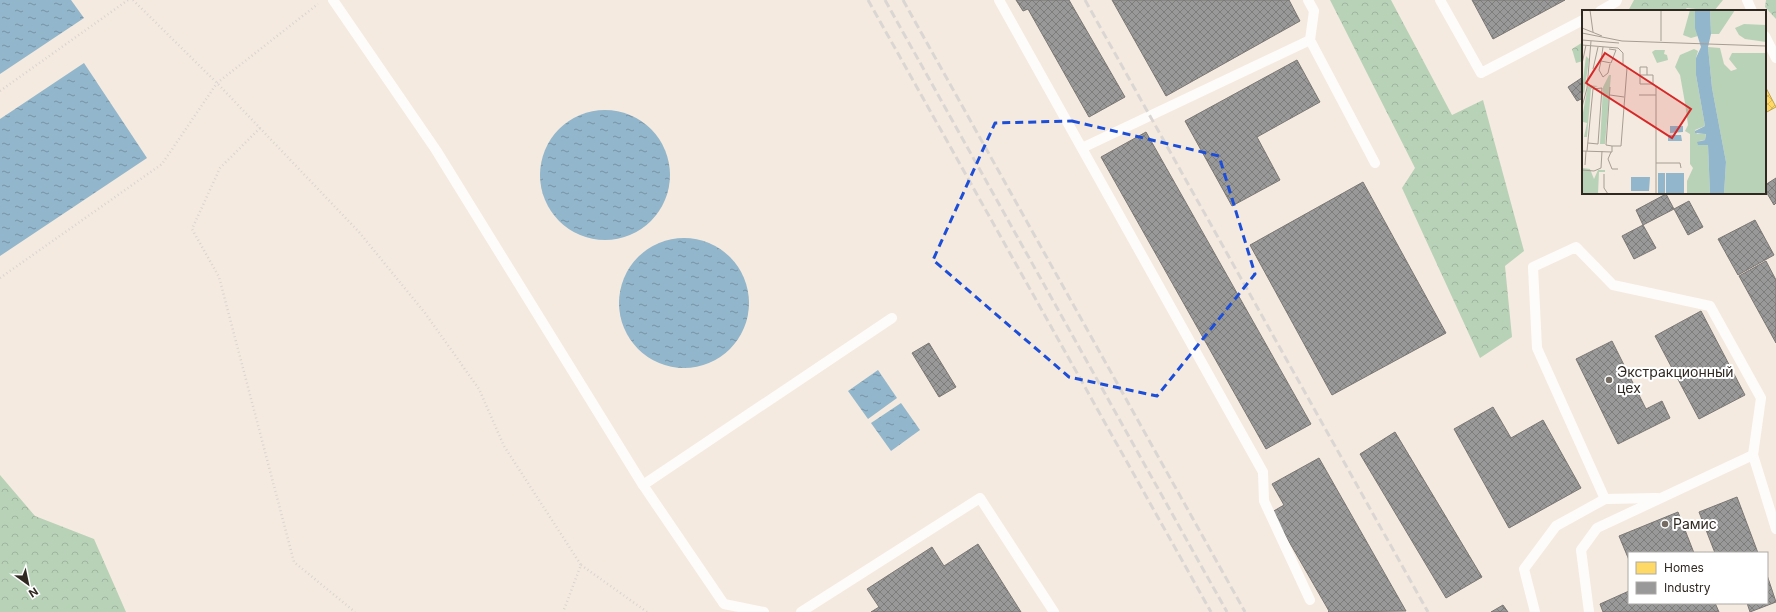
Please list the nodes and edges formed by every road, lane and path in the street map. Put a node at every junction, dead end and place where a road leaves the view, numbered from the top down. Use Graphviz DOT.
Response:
graph roads {
  1 [pos="128,0"];
  2 [pos="134,0"];
  3 [pos="323,0"];
  4 [pos="333,0"];
  5 [pos="999,0"];
  6 [pos="1308,0"];
  7 [pos="1440,0"];
  8 [pos="1617,0"];
  9 [pos="1747,0"];
  10 [pos="1602,10"];
  11 [pos="1752,10"];
  12 [pos="1582,21"];
  13 [pos="1766,38"];
  14 [pos="1310,40"];
  15 [pos="1776,58"];
  16 [pos="217,83"];
  17 [pos="0,91"];
  18 [pos="260,128"];
  19 [pos="1082,148"];
  20 [pos="1375,164"];
  21 [pos="0,278"];
  22 [pos="892,318"];
  23 [pos="1753,455"];
  24 [pos="643,485"];
  25 [pos="1661,498"];
  26 [pos="1605,499"];
  27 [pos="1776,529"];
  28 [pos="581,564"];
  29 [pos="1310,600"];
  30 [pos="355,612"];
  31 [pos="563,612"];
  32 [pos="647,612"];
  33 [pos="764,612"];
  34 [pos="801,612"];
  35 [pos="1054,612"];
  36 [pos="1535,612"];
  37 [pos="1589,612"];
  1 -- 17 [label="path"];
  2 -- 16 [label="path"];
  3 -- 16 [label="path"];
  4 -- 24 [label="lane"];
  5 -- 19 [label="lane"];
  6 -- 14 [label="lane"];
  7 -- 12 [label="lane"];
  8 -- 10 [label="lane"];
  9 -- 11 [label="lane"];
  13 -- 15 [label="lane"];
  14 -- 19 [label="lane"];
  14 -- 20 [label="lane"];
  16 -- 18 [label="path"];
  16 -- 21 [label="path"];
  18 -- 28 [label="path"];
  18 -- 30 [label="path"];
  19 -- 29 [label="lane"];
  22 -- 24 [label="lane"];
  23 -- 25 [label="lane"];
  23 -- 26 [label="lane"];
  23 -- 27 [label="lane"];
  24 -- 33 [label="lane"];
  25 -- 26 [label="lane"];
  25 -- 37 [label="lane"];
  26 -- 36 [label="lane"];
  28 -- 31 [label="path"];
  28 -- 32 [label="path"];
  34 -- 35 [label="lane"];
}
